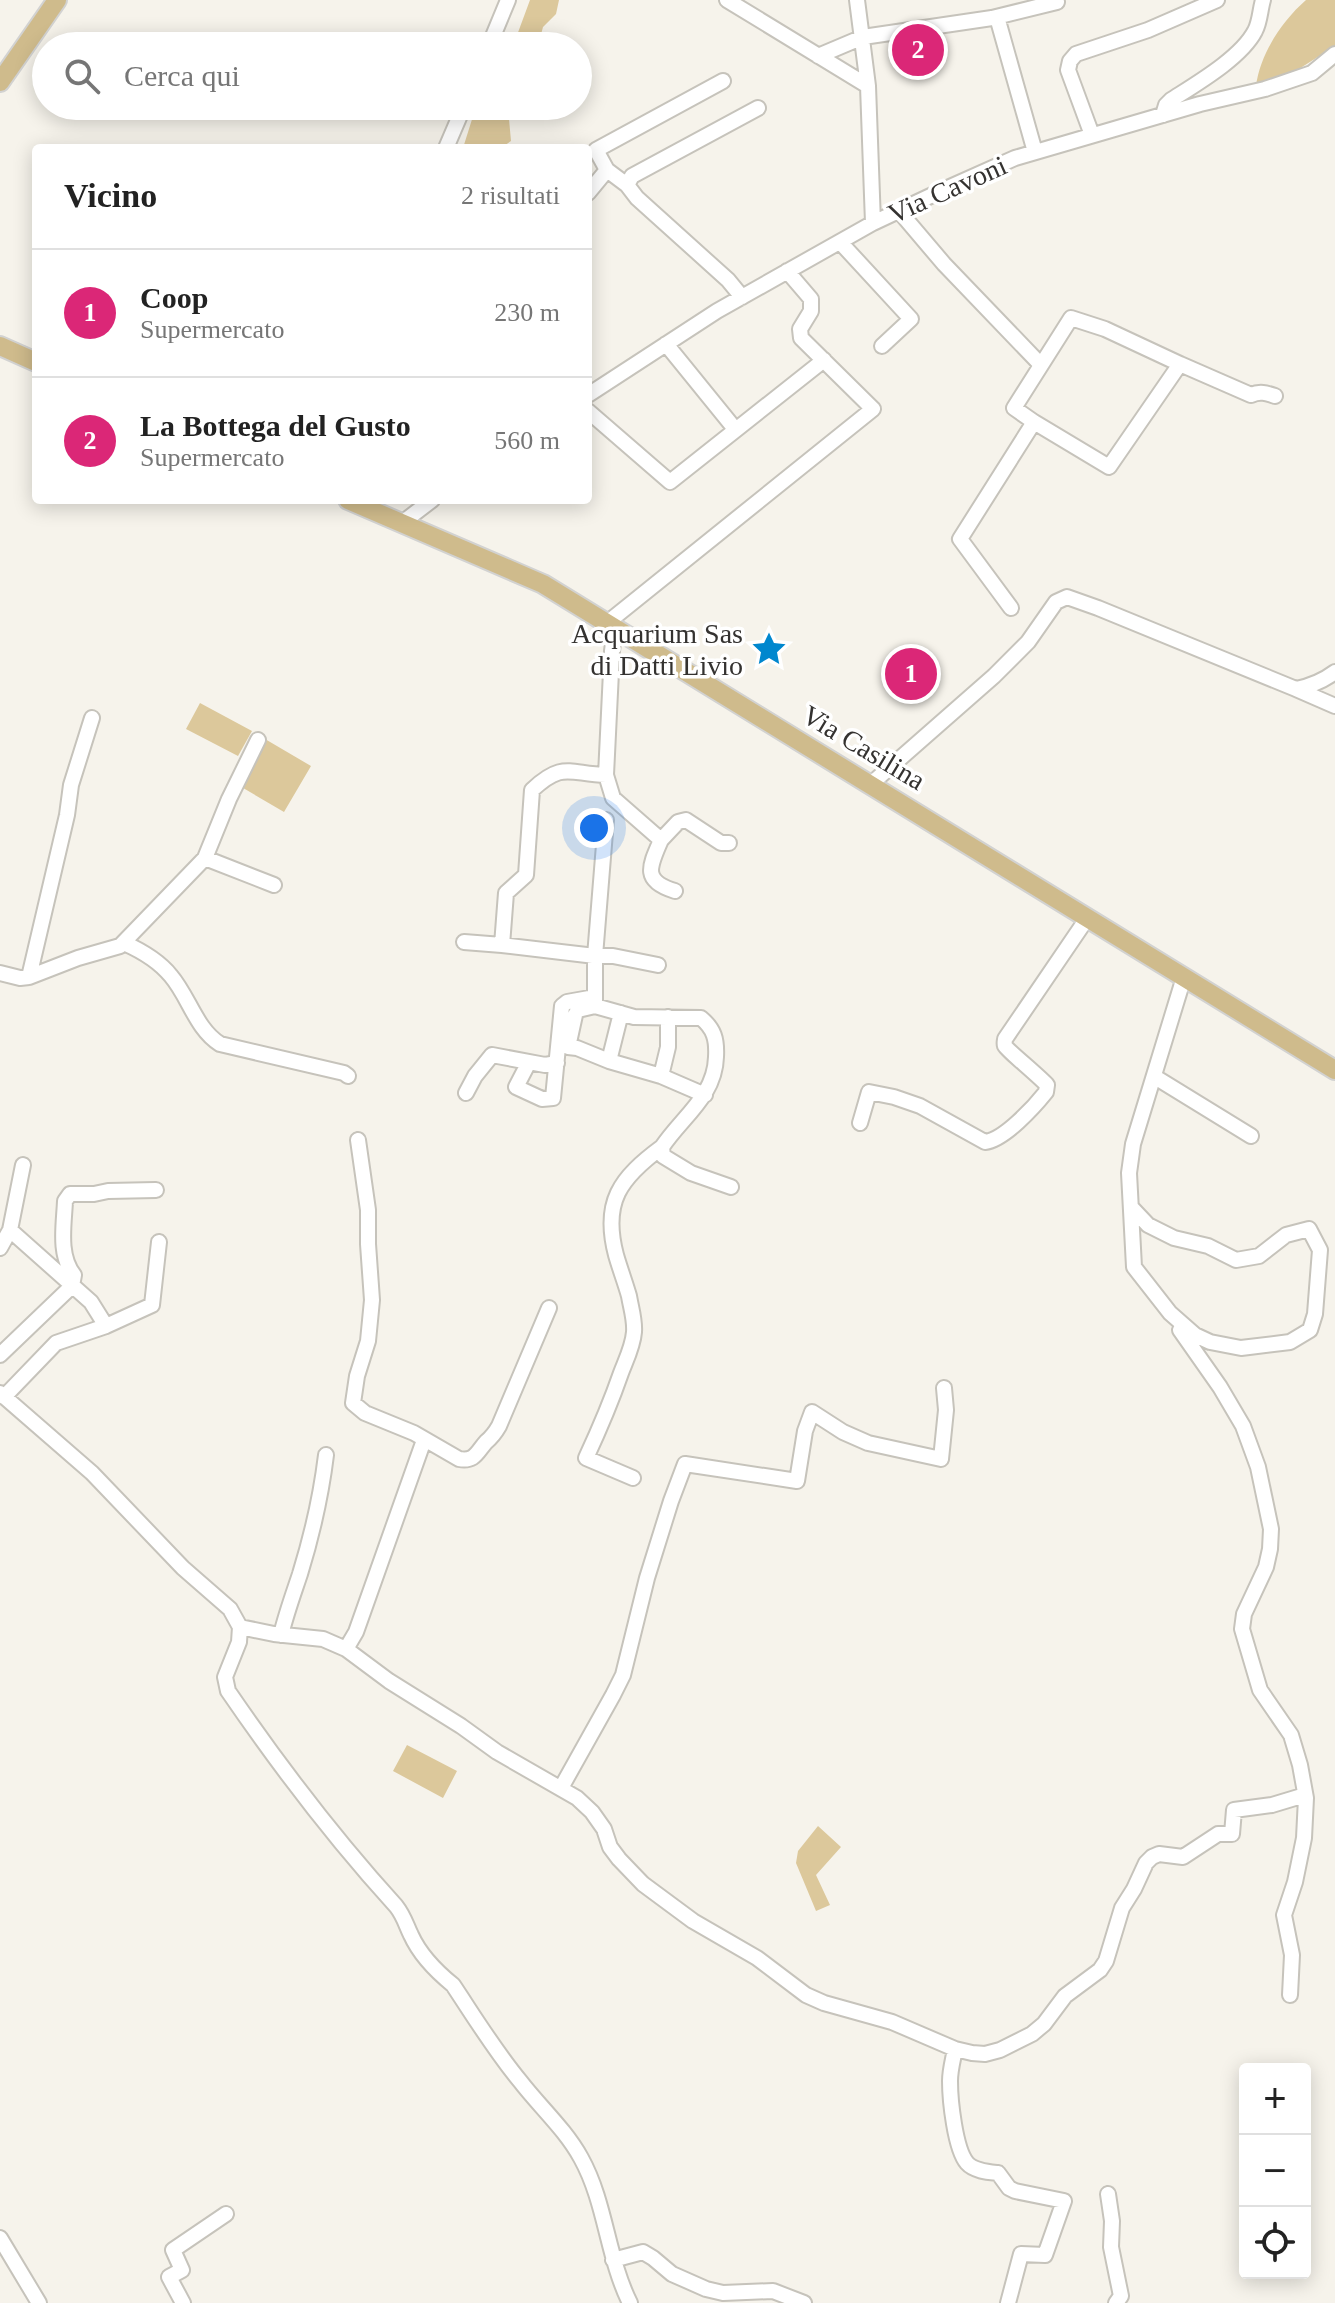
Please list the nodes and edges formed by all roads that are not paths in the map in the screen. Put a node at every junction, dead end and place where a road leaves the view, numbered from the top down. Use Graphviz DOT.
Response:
graph roads {
  1 [pos="57,0"];
  2 [pos="508,0"];
  3 [pos="727,0"];
  4 [pos="857,0"];
  5 [pos="1056,0"];
  6 [pos="1217,0"];
  7 [pos="1257,1"];
  8 [pos="997,17"];
  9 [pos="35,32"];
  10 [pos="495,32"];
  11 [pos="32,36"];
  12 [pos="863,37"];
  13 [pos="1335,54"];
  14 [pos="818,56"];
  15 [pos="723,81"];
  16 [pos="0,82"];
  17 [pos="868,86"];
  18 [pos="758,108"];
  19 [pos="1163,115"];
  20 [pos="458,120"];
  21 [pos="1092,135"];
  22 [pos="448,144"];
  23 [pos="1035,152"];
  24 [pos="607,170"];
  25 [pos="627,185"];
  26 [pos="592,188"];
  27 [pos="899,211"];
  28 [pos="873,223"];
  29 [pos="840,242"];
  30 [pos="787,271"];
  31 [pos="742,297"];
  32 [pos="666,344"];
  33 [pos="0,346"];
  34 [pos="882,346"];
  35 [pos="32,360"];
  36 [pos="824,360"];
  37 [pos="1180,364"];
  38 [pos="1041,365"];
  39 [pos="592,392"];
  40 [pos="1275,396"];
  41 [pos="592,414"];
  42 [pos="1034,422"];
  43 [pos="735,429"];
  44 [pos="357,504"];
  45 [pos="427,504"];
  46 [pos="402,523"];
  47 [pos="1011,608"];
  48 [pos="611,625"];
  49 [pos="1335,672"];
  50 [pos="1296,689"];
  51 [pos="1335,706"];
  52 [pos="92,718"];
  53 [pos="258,740"];
  54 [pos="606,775"];
  55 [pos="871,784"];
  56 [pos="606,820"];
  57 [pos="661,840"];
  58 [pos="729,843"];
  59 [pos="205,858"];
  60 [pos="274,885"];
  61 [pos="675,891"];
  62 [pos="1088,917"];
  63 [pos="464,942"];
  64 [pos="124,943"];
  65 [pos="502,945"];
  66 [pos="595,956"];
  67 [pos="658,965"];
  68 [pos="0,973"];
  69 [pos="29,977"];
  70 [pos="1184,977"];
  71 [pos="595,1001"];
  72 [pos="621,1013"];
  73 [pos="668,1017"];
  74 [pos="609,1061"];
  75 [pos="529,1062"];
  76 [pos="557,1063"];
  77 [pos="1335,1070"];
  78 [pos="348,1076"];
  79 [pos="661,1076"];
  80 [pos="1155,1077"];
  81 [pos="466,1093"];
  82 [pos="705,1095"];
  83 [pos="860,1123"];
  84 [pos="1251,1136"];
  85 [pos="358,1140"];
  86 [pos="662,1147"];
  87 [pos="23,1165"];
  88 [pos="731,1187"];
  89 [pos="156,1190"];
  90 [pos="1131,1207"];
  91 [pos="10,1230"];
  92 [pos="159,1242"];
  93 [pos="0,1248"];
  94 [pos="72,1286"];
  95 [pos="1165,1306"];
  96 [pos="549,1308"];
  97 [pos="106,1326"];
  98 [pos="0,1355"];
  99 [pos="944,1388"];
  100 [pos="2,1395"];
  101 [pos="424,1440"];
  102 [pos="326,1455"];
  103 [pos="633,1478"];
  104 [pos="240,1627"];
  105 [pos="281,1635"];
  106 [pos="346,1649"];
  107 [pos="561,1788"];
  108 [pos="1305,1795"];
  109 [pos="1290,1995"];
  110 [pos="955,2049"];
  111 [pos="1108,2194"];
  112 [pos="226,2214"];
  113 [pos="0,2238"];
  114 [pos="613,2260"];
  115 [pos="39,2303"];
  116 [pos="183,2303"];
  117 [pos="630,2303"];
  118 [pos="804,2303"];
  119 [pos="1008,2303"];
  120 [pos="1116,2303"];
  1 -- 9 [label="main road"];
  2 -- 10 [label="street"];
  3 -- 14 [label="street"];
  4 -- 12 [label="street"];
  5 -- 8 [label="street"];
  6 -- 21 [label="street"];
  7 -- 19 [label="street"];
  8 -- 12 [label="street"];
  8 -- 23 [label="street"];
  11 -- 16 [label="main road"];
  12 -- 14 [label="street"];
  12 -- 17 [label="street"];
  13 -- 19 [label="street, Via Cavoni"];
  14 -- 17 [label="street"];
  15 -- 24 [label="street"];
  17 -- 28 [label="street"];
  18 -- 25 [label="street"];
  19 -- 21 [label="street, Via Cavoni"];
  20 -- 22 [label="street"];
  21 -- 23 [label="street, Via Cavoni"];
  23 -- 27 [label="street, Via Cavoni"];
  24 -- 25 [label="street"];
  24 -- 26 [label="street"];
  25 -- 31 [label="street"];
  27 -- 28 [label="street, Via Cavoni"];
  27 -- 38 [label="street"];
  28 -- 29 [label="street, Via Cavoni"];
  29 -- 30 [label="street, Via Cavoni"];
  29 -- 34 [label="street"];
  30 -- 31 [label="street, Via Cavoni"];
  30 -- 36 [label="street"];
  31 -- 32 [label="street, Via Cavoni"];
  32 -- 39 [label="street, Via Cavoni"];
  32 -- 43 [label="street"];
  33 -- 35 [label="main road"];
  36 -- 43 [label="street"];
  36 -- 48 [label="street"];
  37 -- 38 [label="street"];
  37 -- 40 [label="street"];
  37 -- 42 [label="street"];
  38 -- 42 [label="street"];
  41 -- 43 [label="street"];
  42 -- 47 [label="street"];
  44 -- 46 [label="main road, Via Casilina"];
  45 -- 46 [label="street"];
  46 -- 48 [label="main road, Via Casilina"];
  48 -- 54 [label="street"];
  48 -- 55 [label="main road, Via Casilina"];
  49 -- 50 [label="street"];
  50 -- 51 [label="street"];
  50 -- 55 [label="street"];
  52 -- 69 [label="street"];
  53 -- 59 [label="street"];
  54 -- 57 [label="street"];
  54 -- 65 [label="street"];
  55 -- 62 [label="main road, Via Casilina"];
  56 -- 66 [label="street"];
  57 -- 58 [label="street"];
  57 -- 61 [label="street"];
  59 -- 60 [label="street"];
  59 -- 64 [label="street"];
  62 -- 70 [label="main road, Via Casilina"];
  62 -- 83 [label="street"];
  63 -- 65 [label="street"];
  64 -- 69 [label="street"];
  64 -- 78 [label="street"];
  65 -- 66 [label="street"];
  66 -- 67 [label="street"];
  66 -- 71 [label="street"];
  68 -- 69 [label="street"];
  70 -- 77 [label="main road, Via Casilina"];
  70 -- 80 [label="street"];
  71 -- 72 [label="street"];
  71 -- 74 [label="street"];
  71 -- 76 [label="street"];
  72 -- 73 [label="street"];
  72 -- 74 [label="street"];
  73 -- 79 [label="street"];
  73 -- 82 [label="street"];
  74 -- 79 [label="street"];
  75 -- 76 [label="street"];
  75 -- 76 [label="street"];
  75 -- 81 [label="street"];
  79 -- 82 [label="street"];
  80 -- 84 [label="street"];
  80 -- 90 [label="street"];
  82 -- 86 [label="street"];
  85 -- 101 [label="street"];
  86 -- 88 [label="street"];
  86 -- 103 [label="street"];
  87 -- 91 [label="street"];
  89 -- 94 [label="street"];
  90 -- 95 [label="street"];
  90 -- 95 [label="street"];
  91 -- 93 [label="street"];
  91 -- 94 [label="street"];
  92 -- 97 [label="street"];
  94 -- 97 [label="street"];
  94 -- 98 [label="street"];
  95 -- 108 [label="street"];
  96 -- 101 [label="street"];
  97 -- 100 [label="street"];
  99 -- 107 [label="street"];
  100 -- 104 [label="street"];
  101 -- 106 [label="street"];
  102 -- 105 [label="street"];
  104 -- 105 [label="street"];
  104 -- 114 [label="street"];
  105 -- 106 [label="street"];
  106 -- 107 [label="street"];
  107 -- 110 [label="street"];
  108 -- 109 [label="street"];
  108 -- 110 [label="street"];
  110 -- 119 [label="street"];
  111 -- 120 [label="street"];
  112 -- 116 [label="street"];
  113 -- 115 [label="street"];
  114 -- 117 [label="street"];
  114 -- 118 [label="street"];
}
